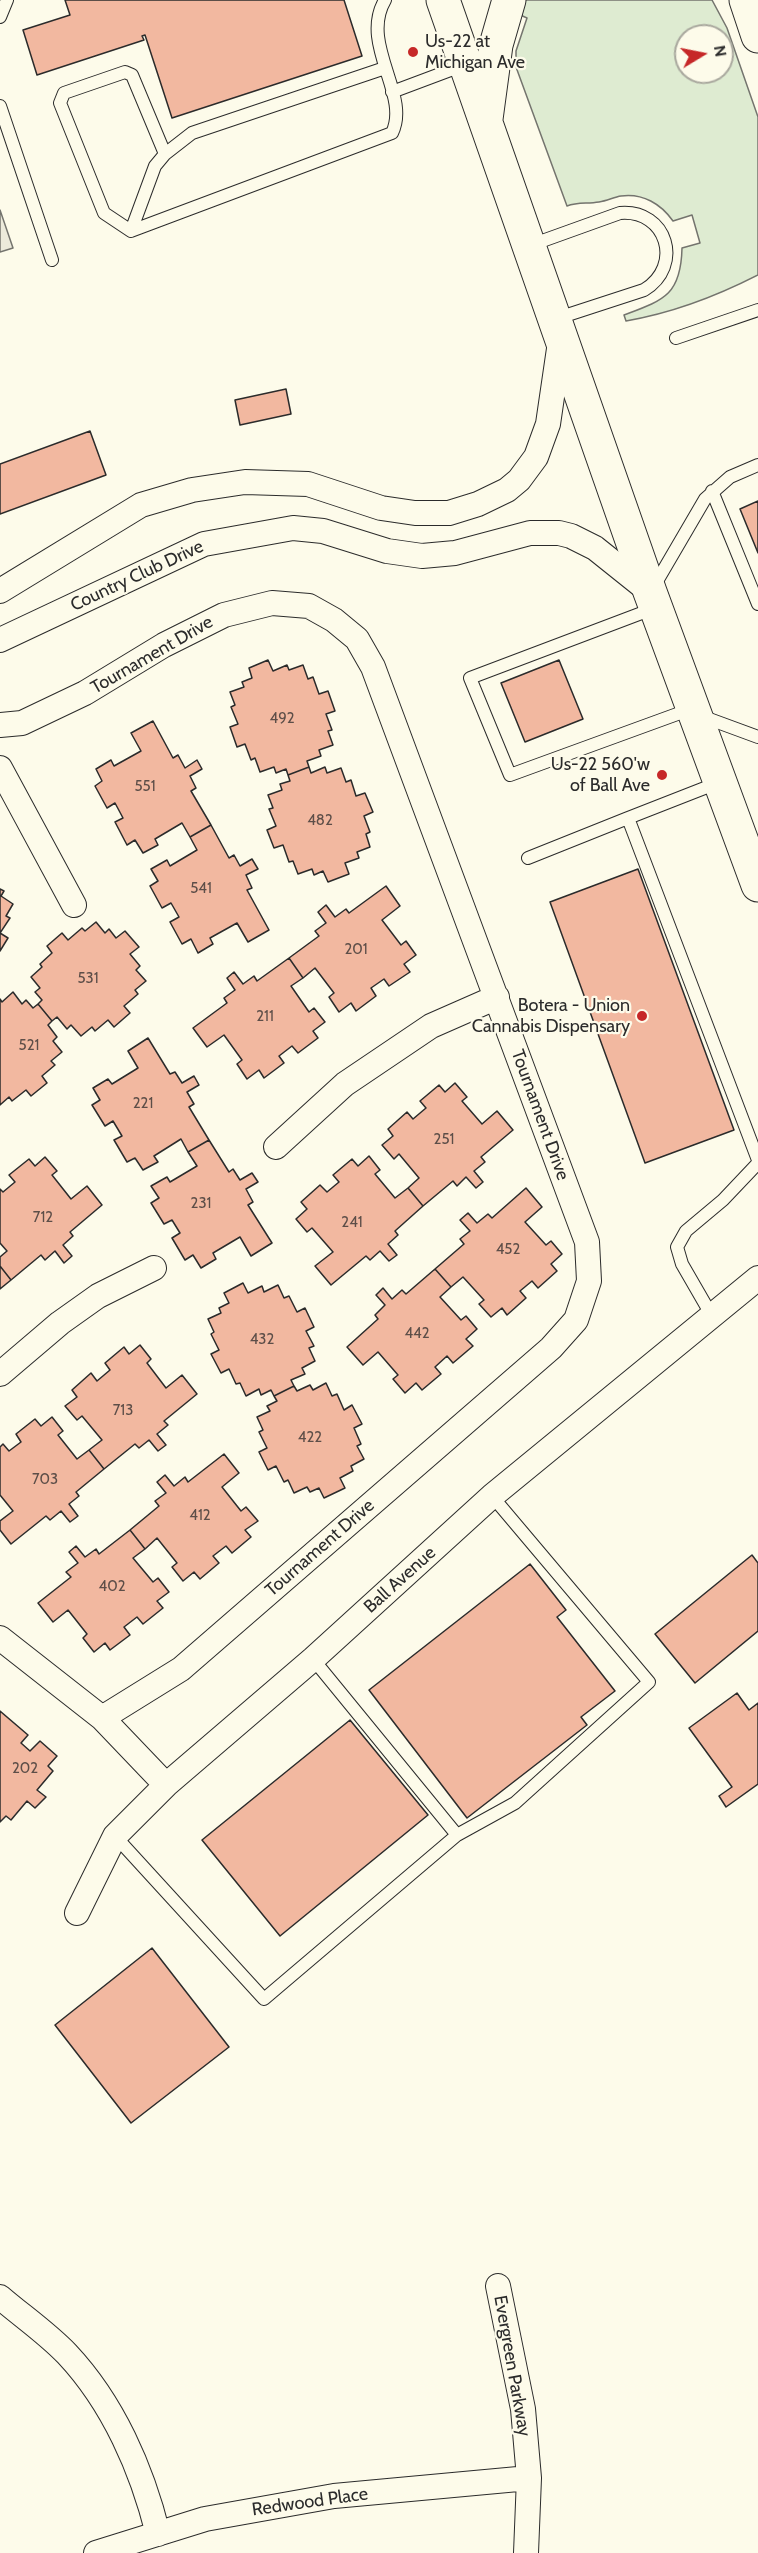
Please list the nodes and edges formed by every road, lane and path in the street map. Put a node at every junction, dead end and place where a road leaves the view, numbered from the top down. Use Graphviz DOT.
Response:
graph roads {
  1 [pos="7,0"];
  2 [pos="385,0"];
  3 [pos="443,0"];
  4 [pos="509,0"];
  5 [pos="730,0"];
  6 [pos="0,17"];
  7 [pos="752,20"];
  8 [pos="465,65"];
  9 [pos="385,68"];
  10 [pos="392,92"];
  11 [pos="0,106"];
  12 [pos="486,124"];
  13 [pos="165,154"];
  14 [pos="131,231"];
  15 [pos="528,246"];
  16 [pos="52,260"];
  17 [pos="758,310"];
  18 [pos="557,328"];
  19 [pos="676,338"];
  20 [pos="758,465"];
  21 [pos="712,491"];
  22 [pos="0,591"];
  23 [pos="653,600"];
  24 [pos="758,604"];
  25 [pos="0,640"];
  26 [pos="694,711"];
  27 [pos="0,725"];
  28 [pos="758,737"];
  29 [pos="0,768"];
  30 [pos="720,782"];
  31 [pos="628,818"];
  32 [pos="528,858"];
  33 [pos="752,860"];
  34 [pos="758,885"];
  35 [pos="74,905"];
  36 [pos="497,997"];
  37 [pos="276,1147"];
  38 [pos="758,1161"];
  39 [pos="154,1268"];
  40 [pos="758,1278"];
  41 [pos="712,1316"];
  42 [pos="0,1374"];
  43 [pos="492,1496"];
  44 [pos="0,1638"];
  45 [pos="313,1659"];
  46 [pos="102,1718"];
  47 [pos="166,1785"];
  48 [pos="457,1835"];
  49 [pos="115,1836"];
  50 [pos="77,1913"];
  51 [pos="498,2286"];
  52 [pos="0,2297"];
  53 [pos="529,2478"];
  54 [pos="158,2534"];
  55 [pos="96,2553"];
  56 [pos="526,2553"];
  1 -- 6 [label="lane"];
  2 -- 9 [label="lane"];
  3 -- 8 [label="highway"];
  4 -- 12 [label="highway"];
  5 -- 7 [label="highway"];
  8 -- 10 [label="lane"];
  8 -- 12 [label="highway"];
  9 -- 10 [label="lane"];
  9 -- 13 [label="lane"];
  10 -- 14 [label="lane"];
  11 -- 16 [label="lane"];
  12 -- 15 [label="highway"];
  13 -- 14 [label="lane"];
  13 -- 14 [label="lane"];
  15 -- 18 [label="highway"];
  15 -- 18 [label="lane"];
  17 -- 19 [label="lane"];
  18 -- 22 [label="street"];
  18 -- 23 [label="highway"];
  20 -- 21 [label="lane"];
  21 -- 23 [label="lane"];
  21 -- 24 [label="lane"];
  23 -- 25 [label="street, Country Club Drive"];
  23 -- 26 [label="highway"];
  23 -- 26 [label="lane"];
  26 -- 28 [label="lane"];
  26 -- 30 [label="highway"];
  27 -- 36 [label="street, Tournament Drive"];
  29 -- 35 [label="street"];
  30 -- 31 [label="lane"];
  30 -- 33 [label="highway"];
  31 -- 32 [label="lane"];
  31 -- 38 [label="lane"];
  33 -- 34 [label="highway"];
  36 -- 37 [label="street"];
  36 -- 46 [label="street, Tournament Drive"];
  38 -- 41 [label="lane"];
  39 -- 42 [label="street"];
  40 -- 41 [label="street, Ball Avenue"];
  41 -- 43 [label="street, Ball Avenue"];
  43 -- 45 [label="street, Ball Avenue"];
  43 -- 48 [label="lane"];
  44 -- 46 [label="street"];
  45 -- 47 [label="street, Ball Avenue"];
  45 -- 48 [label="lane"];
  46 -- 47 [label="street"];
  47 -- 49 [label="street, Ball Avenue"];
  48 -- 49 [label="lane"];
  49 -- 50 [label="street, Ball Avenue"];
  51 -- 53 [label="street, Evergreen Parkway"];
  52 -- 54 [label="street"];
  53 -- 54 [label="street, Redwood Place"];
  53 -- 56 [label="street, Evergreen Parkway"];
  54 -- 55 [label="street, Redwood Place"];
}
